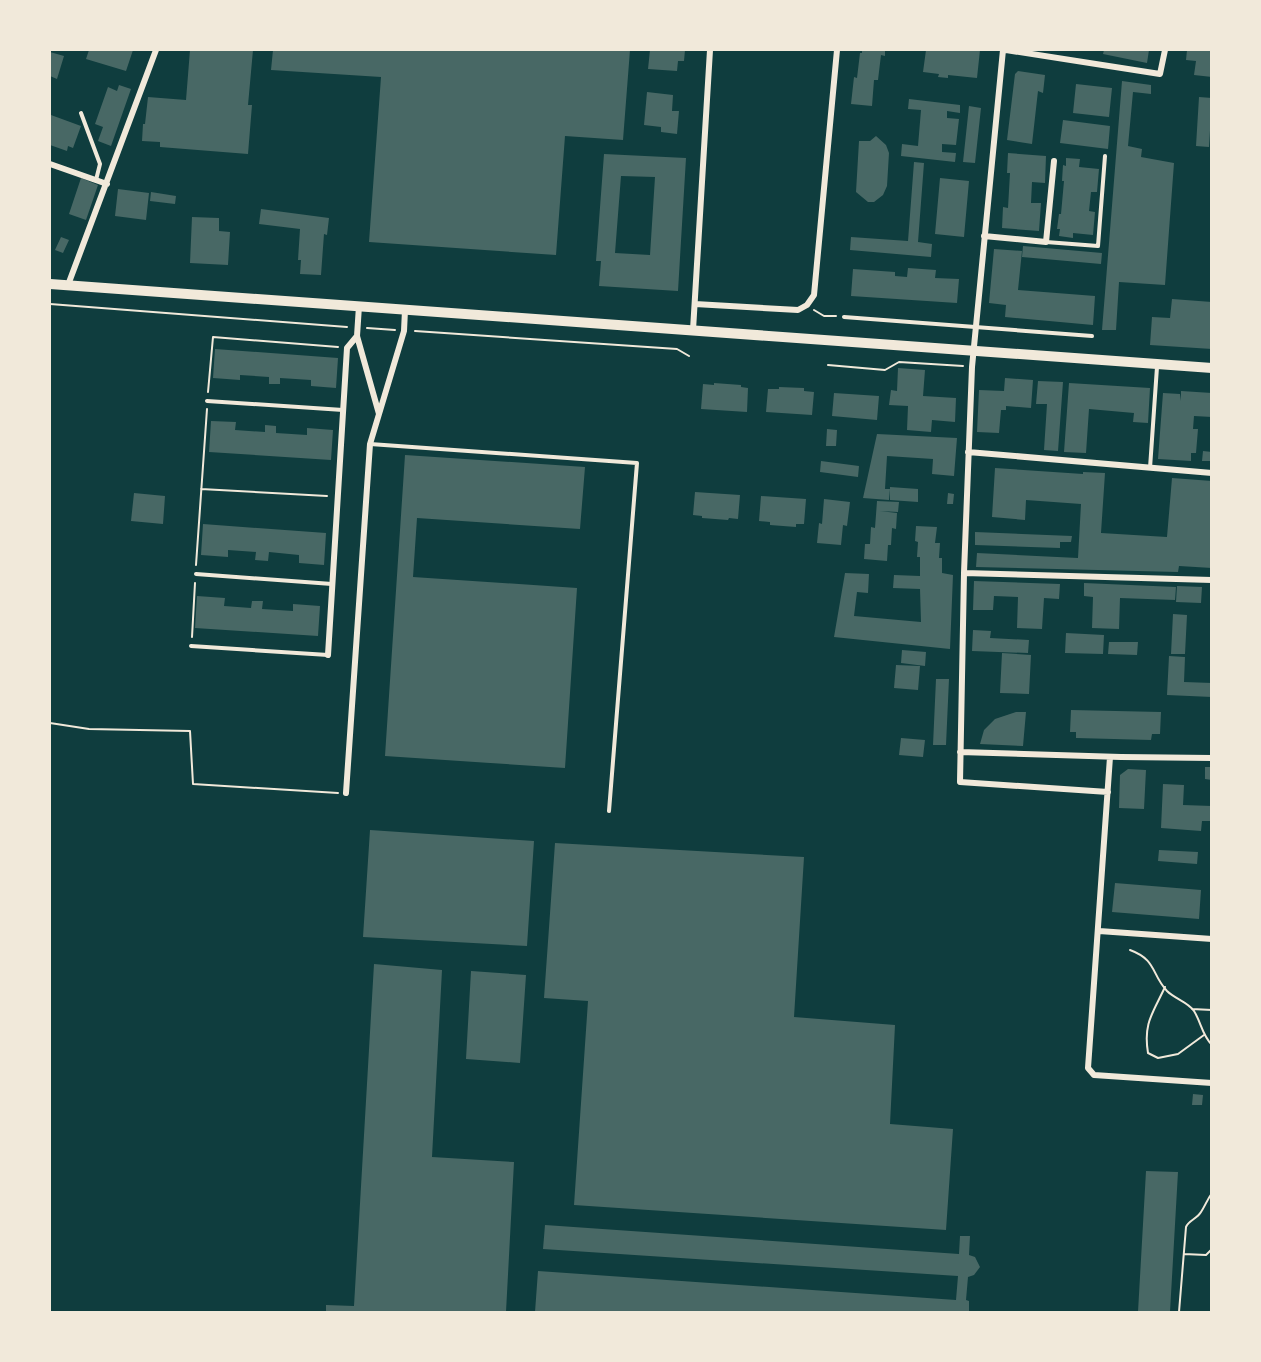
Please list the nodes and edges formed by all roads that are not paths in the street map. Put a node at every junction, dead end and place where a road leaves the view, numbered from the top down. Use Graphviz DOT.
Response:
graph roads {
  1 [pos="156,50"];
  2 [pos="710,50"];
  3 [pos="837,50"];
  4 [pos="1005,50"];
  5 [pos="1164,50"];
  6 [pos="81,112"];
  7 [pos="1105,156"];
  8 [pos="1054,161"];
  9 [pos="50,165"];
  10 [pos="96,180"];
  11 [pos="107,184"];
  12 [pos="984,236"];
  13 [pos="1046,242"];
  14 [pos="50,284"];
  15 [pos="68,285"];
  16 [pos="695,304"];
  17 [pos="359,306"];
  18 [pos="405,310"];
  19 [pos="844,316"];
  20 [pos="974,326"];
  21 [pos="693,330"];
  22 [pos="357,336"];
  23 [pos="1092,336"];
  24 [pos="973,350"];
  25 [pos="1157,363"];
  26 [pos="1212,368"];
  27 [pos="207,401"];
  28 [pos="343,410"];
  29 [pos="379,414"];
  30 [pos="370,444"];
  31 [pos="968,452"];
  32 [pos="1150,468"];
  33 [pos="1212,473"];
  34 [pos="964,573"];
  35 [pos="196,574"];
  36 [pos="1212,580"];
  37 [pos="332,584"];
  38 [pos="191,646"];
  39 [pos="328,655"];
  40 [pos="960,752"];
  41 [pos="1110,757"];
  42 [pos="1212,758"];
  43 [pos="1108,792"];
  44 [pos="346,794"];
  45 [pos="609,811"];
  46 [pos="1099,931"];
  47 [pos="1212,939"];
  48 [pos="1212,1083"];
  1 -- 11 [label="street"];
  2 -- 16 [label="street"];
  3 -- 16 [label="street"];
  4 -- 5 [label="street"];
  4 -- 12 [label="street"];
  6 -- 10 [label="lane"];
  7 -- 13 [label="lane"];
  8 -- 13 [label="street"];
  9 -- 10 [label="street"];
  10 -- 11 [label="street"];
  11 -- 15 [label="street"];
  12 -- 13 [label="street"];
  12 -- 20 [label="street"];
  14 -- 15 [label="main road"];
  15 -- 17 [label="main road"];
  16 -- 21 [label="street"];
  17 -- 18 [label="main road"];
  17 -- 22 [label="street"];
  18 -- 21 [label="main road"];
  18 -- 29 [label="street"];
  19 -- 20 [label="lane"];
  20 -- 23 [label="lane"];
  20 -- 24 [label="street"];
  21 -- 24 [label="main road"];
  22 -- 28 [label="street"];
  22 -- 29 [label="street"];
  24 -- 25 [label="main road"];
  24 -- 31 [label="street"];
  25 -- 26 [label="main road"];
  25 -- 32 [label="lane"];
  27 -- 28 [label="lane"];
  28 -- 37 [label="street"];
  29 -- 30 [label="street"];
  30 -- 44 [label="street"];
  30 -- 45 [label="lane"];
  31 -- 32 [label="street"];
  31 -- 34 [label="street"];
  32 -- 33 [label="street"];
  34 -- 36 [label="street"];
  34 -- 40 [label="street"];
  35 -- 37 [label="lane"];
  37 -- 39 [label="street"];
  38 -- 39 [label="lane"];
  40 -- 41 [label="street"];
  40 -- 43 [label="street"];
  41 -- 42 [label="street"];
  41 -- 43 [label="street"];
  43 -- 46 [label="street"];
  46 -- 47 [label="street"];
  46 -- 48 [label="street"];
}
